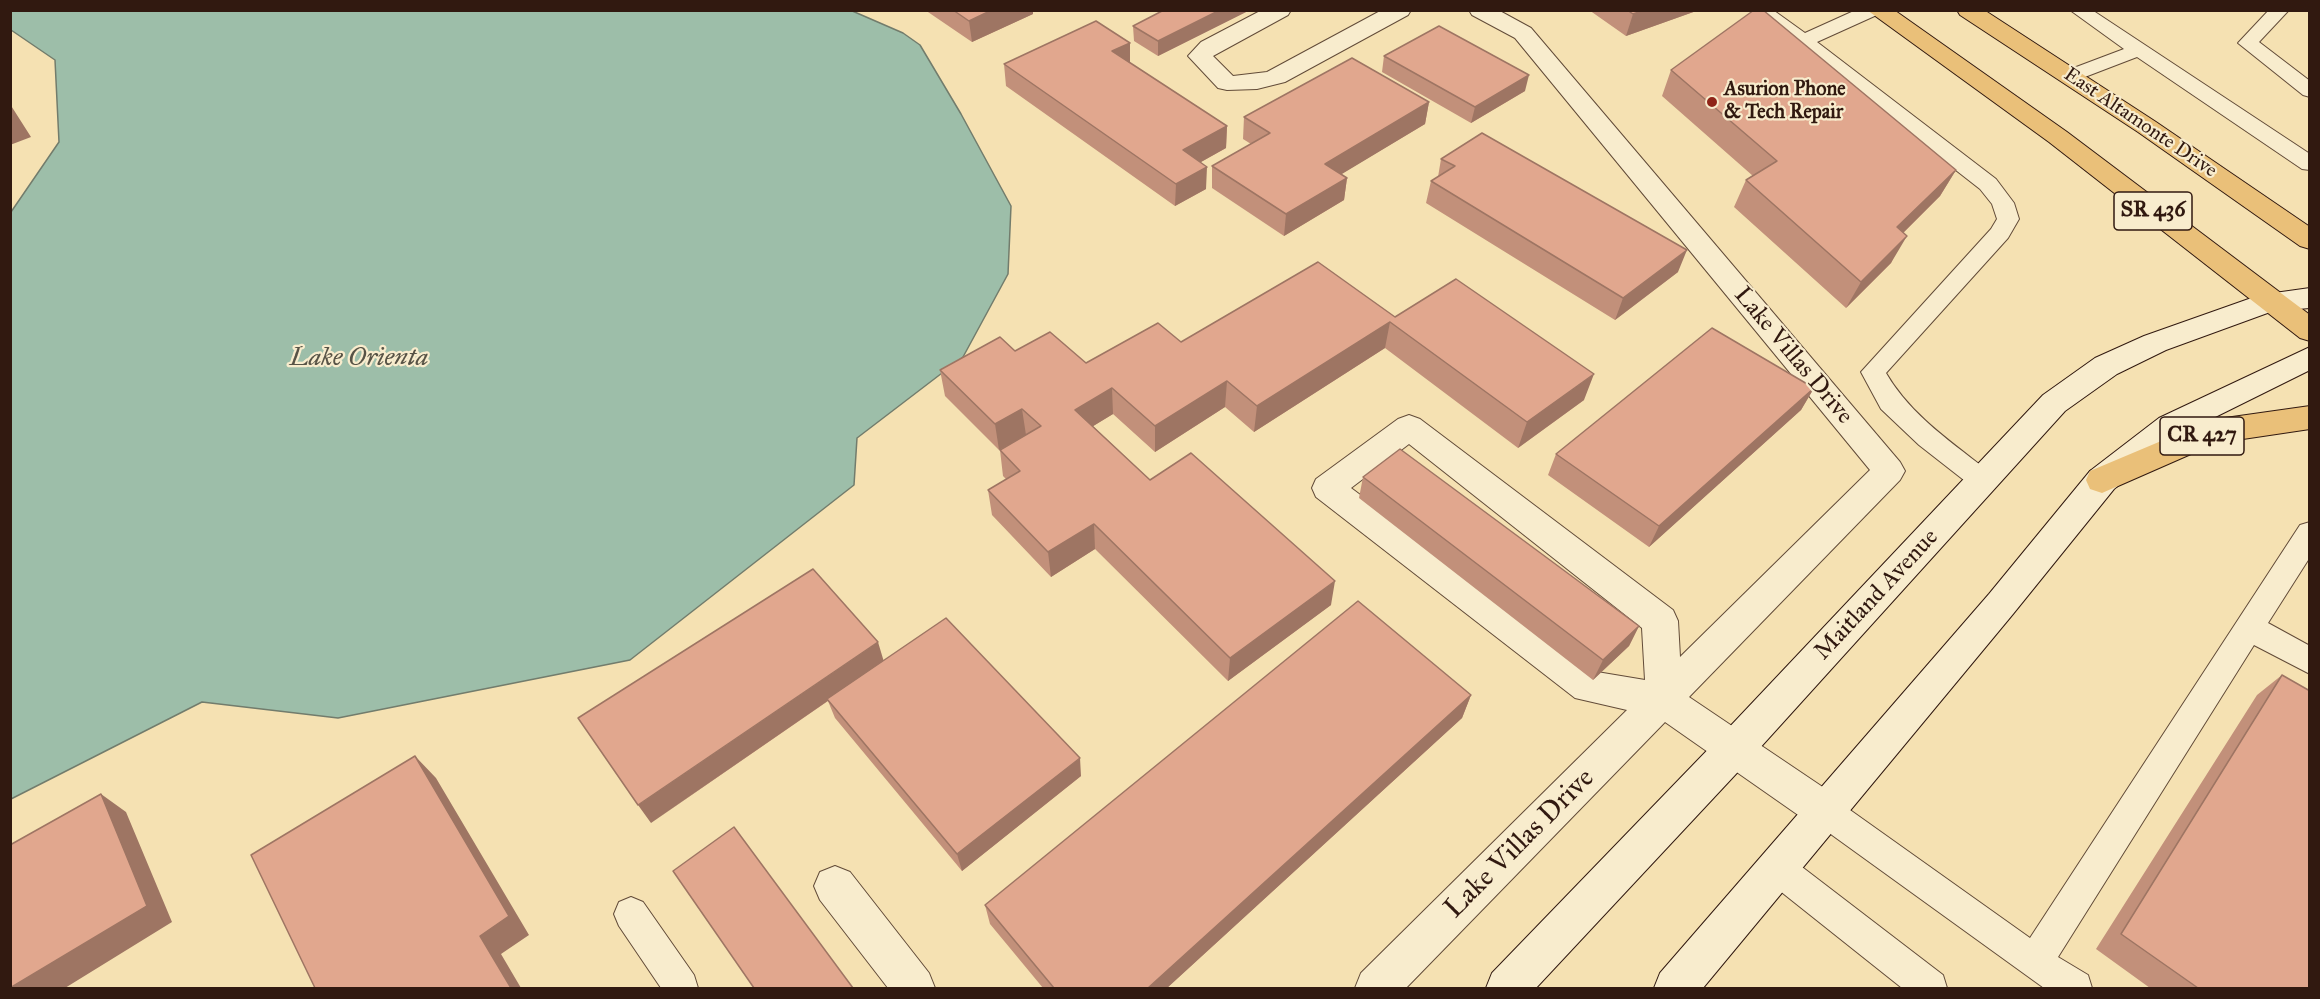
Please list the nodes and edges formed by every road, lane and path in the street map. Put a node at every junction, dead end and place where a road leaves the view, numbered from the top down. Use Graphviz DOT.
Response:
graph roads {
  1 [pos="1280,10"];
  2 [pos="1400,10"];
  3 [pos="1480,10"];
  4 [pos="1760,10"];
  5 [pos="1872,10"];
  6 [pos="1878,10"];
  7 [pos="1968,10"];
  8 [pos="2079,10"];
  9 [pos="2280,10"];
  10 [pos="1804,41"];
  11 [pos="2139,50"];
  12 [pos="2070,76"];
  13 [pos="2310,91"];
  14 [pos="2310,164"];
  15 [pos="2310,240"];
  16 [pos="2310,298"];
  17 [pos="2270,302"];
  18 [pos="2310,332"];
  19 [pos="2310,357"];
  20 [pos="2310,417"];
  21 [pos="2102,480"];
  22 [pos="1983,481"];
  23 [pos="2310,533"];
  24 [pos="2250,628"];
  25 [pos="2310,661"];
  26 [pos="1664,700"];
  27 [pos="1735,748"];
  28 [pos="1824,811"];
  29 [pos="1777,867"];
  30 [pos="835,886"];
  31 [pos="631,914"];
  32 [pos="2035,962"];
  33 [pos="681,988"];
  34 [pos="914,988"];
  35 [pos="1376,988"];
  36 [pos="1507,988"];
  37 [pos="1675,988"];
  38 [pos="1929,988"];
  39 [pos="2075,988"];
  1 -- 2 [label="street"];
  3 -- 26 [label="street, Lake Villas Drive"];
  4 -- 10 [label="lane"];
  5 -- 10 [label="lane"];
  6 -- 17 [label="main road, SR 436"];
  7 -- 12 [label="main road, East Altamonte Drive / SR 436"];
  8 -- 11 [label="lane"];
  9 -- 13 [label="lane"];
  10 -- 22 [label="lane"];
  11 -- 12 [label="lane"];
  11 -- 14 [label="lane"];
  12 -- 15 [label="main road, East Altamonte Drive / SR 436"];
  16 -- 17 [label="street, Maitland Avenue"];
  17 -- 18 [label="main road, SR 436"];
  17 -- 22 [label="street, Maitland Avenue"];
  19 -- 21 [label="street"];
  20 -- 21 [label="main road, CR 427"];
  21 -- 28 [label="street, CR 427"];
  22 -- 27 [label="street, Maitland Avenue"];
  23 -- 24 [label="lane"];
  24 -- 25 [label="lane"];
  24 -- 32 [label="lane"];
  26 -- 26 [label="street"];
  26 -- 27 [label="street"];
  26 -- 35 [label="street, Lake Villas Drive"];
  27 -- 28 [label="street"];
  27 -- 36 [label="street, Maitland Avenue"];
  28 -- 29 [label="street, CR 427"];
  28 -- 32 [label="lane"];
  29 -- 37 [label="street, CR 427"];
  29 -- 38 [label="lane"];
  30 -- 34 [label="street"];
  31 -- 33 [label="lane"];
  32 -- 39 [label="lane"];
}
